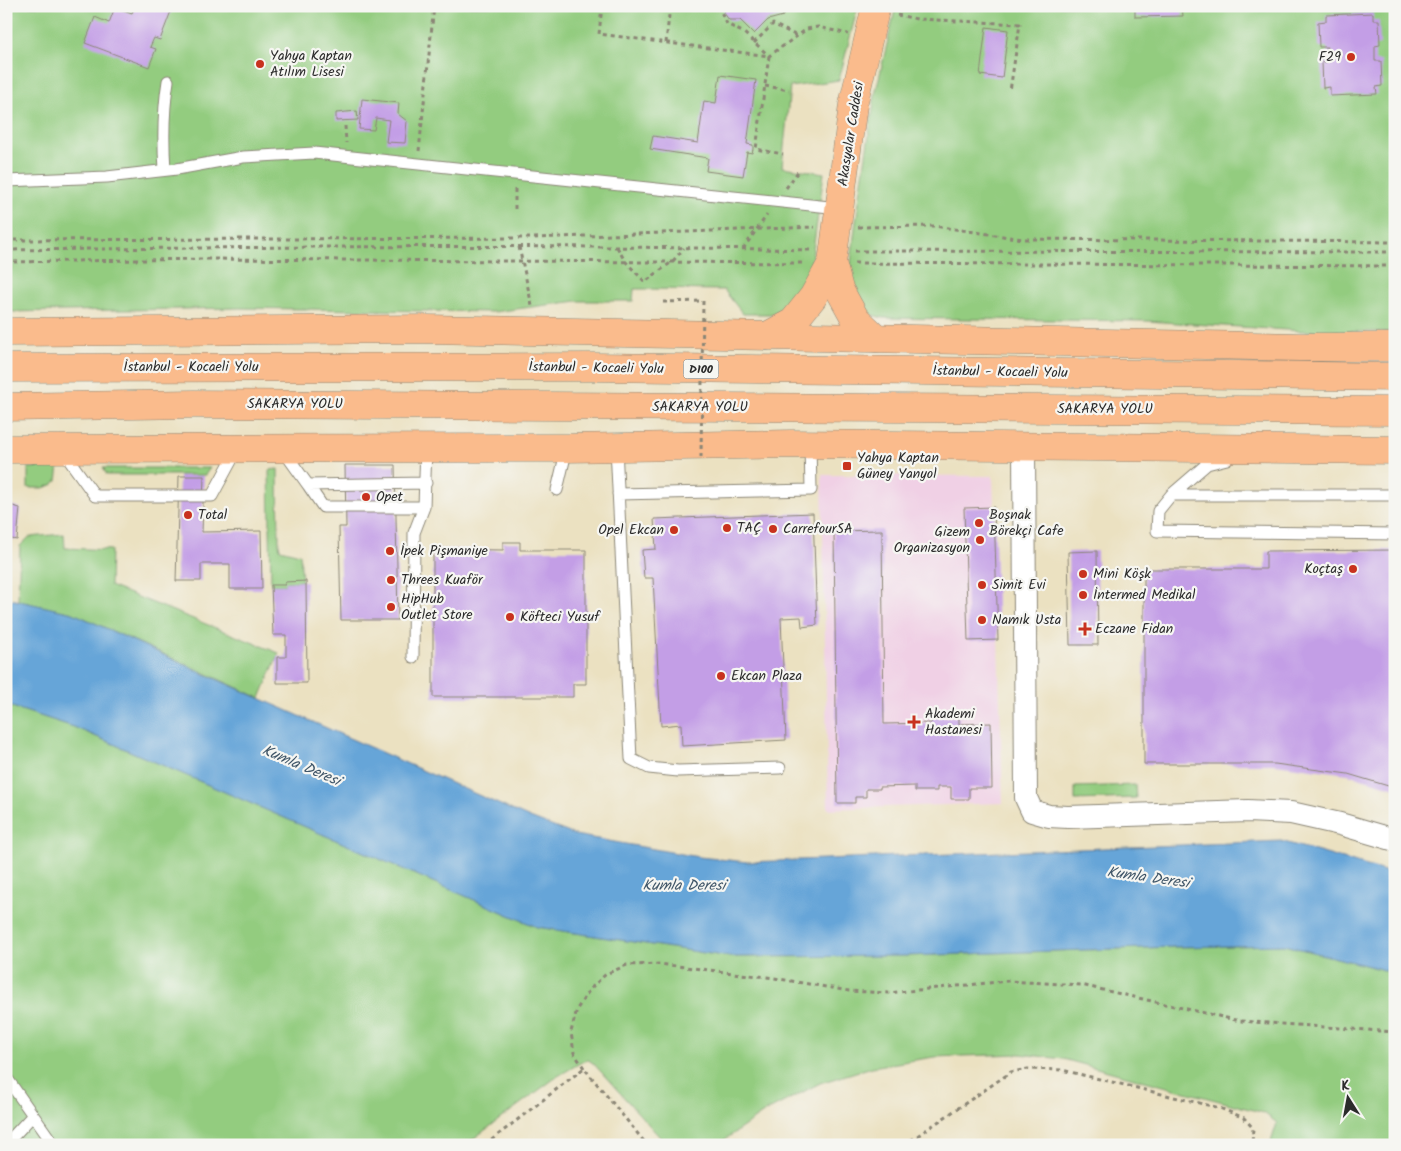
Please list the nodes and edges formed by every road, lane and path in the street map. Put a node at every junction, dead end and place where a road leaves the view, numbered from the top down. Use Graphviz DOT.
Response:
graph roads {
  1 [pos="434,6"];
  2 [pos="602,6"];
  3 [pos="670,6"];
  4 [pos="699,6"];
  5 [pos="717,6"];
  6 [pos="878,10"];
  7 [pos="850,34"];
  8 [pos="797,36"];
  9 [pos="666,43"];
  10 [pos="754,43"];
  11 [pos="769,56"];
  12 [pos="168,81"];
  13 [pos="765,86"];
  14 [pos="789,90"];
  15 [pos="1010,92"];
  16 [pos="783,154"];
  17 [pos="418,164"];
  18 [pos="165,170"];
  19 [pos="515,174"];
  20 [pos="6,181"];
  21 [pos="514,209"];
  22 [pos="847,218"];
  23 [pos="816,227"];
  24 [pos="6,240"];
  25 [pos="1395,242"];
  26 [pos="519,247"];
  27 [pos="617,247"];
  28 [pos="684,247"];
  29 [pos="6,250"];
  30 [pos="1395,252"];
  31 [pos="832,258"];
  32 [pos="522,260"];
  33 [pos="625,260"];
  34 [pos="674,261"];
  35 [pos="6,262"];
  36 [pos="1395,266"];
  37 [pos="663,302"];
  38 [pos="532,306"];
  39 [pos="182,331"];
  40 [pos="6,332"];
  41 [pos="767,336"];
  42 [pos="876,338"];
  43 [pos="1395,346"];
  44 [pos="596,367"];
  45 [pos="6,368"];
  46 [pos="1395,377"];
  47 [pos="7,407"];
  48 [pos="1395,411"];
  49 [pos="810,444"];
  50 [pos="1024,446"];
  51 [pos="426,447"];
  52 [pos="616,447"];
  53 [pos="61,448"];
  54 [pos="282,448"];
  55 [pos="568,448"];
  56 [pos="1276,448"];
  57 [pos="6,449"];
  58 [pos="237,449"];
  59 [pos="1395,450"];
  60 [pos="701,457"];
  61 [pos="426,483"];
  62 [pos="308,485"];
  63 [pos="556,490"];
  64 [pos="618,494"];
  65 [pos="1171,495"];
  66 [pos="1395,495"];
  67 [pos="424,507"];
  68 [pos="1395,534"];
  69 [pos="413,657"];
  70 [pos="780,768"];
  71 [pos="1395,840"];
  72 [pos="1395,1032"];
  73 [pos="584,1068"];
  74 [pos="6,1077"];
  75 [pos="33,1115"];
  76 [pos="6,1144"];
  77 [pos="54,1145"];
  78 [pos="485,1145"];
  79 [pos="647,1145"];
  80 [pos="904,1145"];
  81 [pos="1252,1145"];
  1 -- 17 [label="path"];
  2 -- 9 [label="path"];
  3 -- 9 [label="path"];
  4 -- 5 [label="path"];
  5 -- 10 [label="path"];
  6 -- 15 [label="path"];
  6 -- 22 [label="main road, Akasyalar Caddesi"];
  7 -- 8 [label="path"];
  8 -- 10 [label="path"];
  8 -- 11 [label="path"];
  9 -- 11 [label="path"];
  10 -- 11 [label="path"];
  11 -- 13 [label="path"];
  12 -- 18 [label="lane"];
  13 -- 14 [label="path"];
  13 -- 16 [label="path"];
  17 -- 18 [label="lane"];
  17 -- 19 [label="lane"];
  18 -- 20 [label="lane"];
  19 -- 21 [label="path"];
  19 -- 22 [label="lane"];
  22 -- 25 [label="path"];
  22 -- 31 [label="main road, Akasyalar Caddesi"];
  23 -- 24 [label="path"];
  26 -- 27 [label="path"];
  26 -- 29 [label="path"];
  26 -- 32 [label="path"];
  27 -- 28 [label="path"];
  27 -- 33 [label="path"];
  28 -- 31 [label="path"];
  28 -- 34 [label="path"];
  30 -- 31 [label="path"];
  31 -- 34 [label="path"];
  31 -- 36 [label="path"];
  31 -- 41 [label="main road"];
  31 -- 42 [label="main road"];
  32 -- 33 [label="path"];
  32 -- 35 [label="path"];
  32 -- 38 [label="path"];
  33 -- 34 [label="path"];
  33 -- 34 [label="path"];
  37 -- 60 [label="path, bridge"];
  39 -- 40 [label="main road"];
  39 -- 41 [label="main road"];
  39 -- 44 [label="main road"];
  41 -- 42 [label="main road"];
  42 -- 43 [label="main road"];
  44 -- 45 [label="main road, İstanbul - Kocaeli Yolu / D100"];
  44 -- 46 [label="main road, İstanbul - Kocaeli Yolu / D100"];
  47 -- 48 [label="main road, SAKARYA YOLU"];
  49 -- 50 [label="main road"];
  49 -- 52 [label="main road"];
  49 -- 64 [label="lane"];
  50 -- 56 [label="main road"];
  50 -- 71 [label="street"];
  51 -- 54 [label="main road"];
  51 -- 55 [label="main road"];
  51 -- 61 [label="lane"];
  52 -- 55 [label="main road"];
  52 -- 64 [label="lane"];
  53 -- 57 [label="main road"];
  53 -- 58 [label="main road"];
  53 -- 58 [label="lane"];
  54 -- 58 [label="main road"];
  54 -- 62 [label="lane"];
  55 -- 63 [label="lane"];
  56 -- 59 [label="main road"];
  56 -- 65 [label="lane"];
  61 -- 62 [label="lane"];
  61 -- 67 [label="lane"];
  62 -- 67 [label="lane"];
  64 -- 70 [label="lane"];
  65 -- 66 [label="lane"];
  65 -- 68 [label="lane"];
  67 -- 69 [label="lane"];
  72 -- 73 [label="path"];
  73 -- 78 [label="path"];
  73 -- 79 [label="path"];
  74 -- 75 [label="lane"];
  75 -- 76 [label="lane"];
  75 -- 77 [label="lane"];
  80 -- 81 [label="path"];
}
